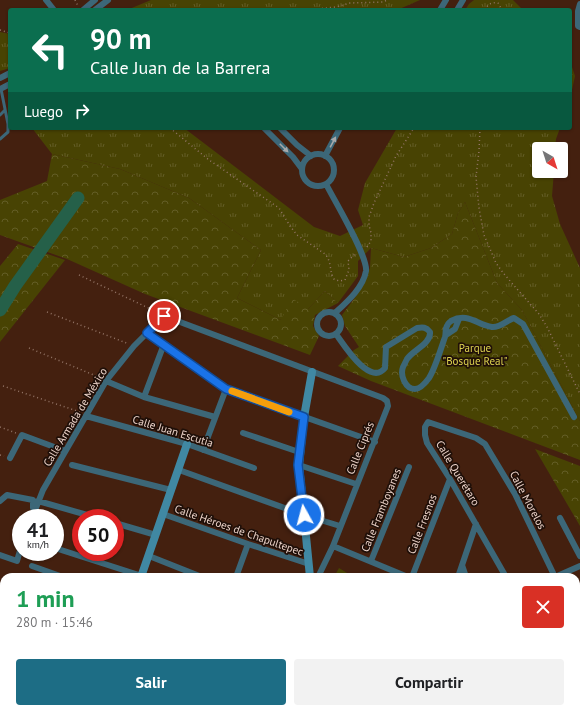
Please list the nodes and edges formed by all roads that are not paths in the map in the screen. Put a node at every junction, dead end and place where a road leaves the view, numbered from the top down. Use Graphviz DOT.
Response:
graph roads {
  1 [pos="46,0"];
  2 [pos="95,0"];
  3 [pos="108,0"];
  4 [pos="580,4"];
  5 [pos="52,8"];
  6 [pos="84,8"];
  7 [pos="98,8"];
  8 [pos="580,27"];
  9 [pos="0,89"];
  10 [pos="5,110"];
  11 [pos="0,114"];
  12 [pos="266,130"];
  13 [pos="282,130"];
  14 [pos="339,130"];
  15 [pos="0,139"];
  16 [pos="311,156"];
  17 [pos="325,156"];
  18 [pos="302,169"];
  19 [pos="326,184"];
  20 [pos="335,313"];
  21 [pos="147,333"];
  22 [pos="336,334"];
  23 [pos="164,344"];
  24 [pos="312,372"];
  25 [pos="106,380"];
  26 [pos="226,389"];
  27 [pos="144,397"];
  28 [pos="83,414"];
  29 [pos="215,417"];
  30 [pos="304,417"];
  31 [pos="574,417"];
  32 [pos="243,433"];
  33 [pos="476,438"];
  34 [pos="375,442"];
  35 [pos="187,444"];
  36 [pos="203,450"];
  37 [pos="65,451"];
  38 [pos="299,452"];
  39 [pos="10,458"];
  40 [pos="72,465"];
  41 [pos="298,465"];
  42 [pos="409,467"];
  43 [pos="254,468"];
  44 [pos="179,470"];
  45 [pos="450,479"];
  46 [pos="356,484"];
  47 [pos="171,490"];
  48 [pos="0,501"];
  49 [pos="38,501"];
  50 [pos="35,509"];
  51 [pos="72,511"];
  52 [pos="163,514"];
  53 [pos="304,515"];
  54 [pos="560,518"];
  55 [pos="476,524"];
  56 [pos="124,526"];
  57 [pos="340,526"];
  58 [pos="156,535"];
  59 [pos="248,544"];
  60 [pos="333,546"];
  61 [pos="64,551"];
  62 [pos="0,555"];
  63 [pos="149,556"];
  64 [pos="580,556"];
  65 [pos="12,560"];
  66 [pos="371,561"];
  67 [pos="309,564"];
  68 [pos="462,565"];
  69 [pos="32,566"];
  70 [pos="580,566"];
  71 [pos="52,573"];
  72 [pos="133,573"];
  73 [pos="143,573"];
  74 [pos="192,573"];
  75 [pos="237,573"];
  76 [pos="310,573"];
  77 [pos="320,573"];
  78 [pos="399,573"];
  79 [pos="414,573"];
  80 [pos="459,573"];
  81 [pos="465,573"];
  82 [pos="502,573"];
  83 [pos="553,573"];
  84 [pos="564,573"];
  1 -- 5 [label="street"];
  2 -- 6 [label="street"];
  3 -- 7 [label="street"];
  4 -- 8 [label="street"];
  9 -- 10 [label="lane"];
  10 -- 11 [label="lane"];
  10 -- 15 [label="lane"];
  12 -- 18 [label="street, one-way"];
  13 -- 16 [label="street"];
  17 -- 14 [label="street, one-way"];
  16 -- 17 [label="street"];
  16 -- 18 [label="street"];
  17 -- 19 [label="street"];
  18 -- 19 [label="street"];
  19 -- 20 [label="street"];
  20 -- 22 [label="street"];
  20 -- 22 [label="street"];
  21 -- 23 [label="street"];
  21 -- 24 [label="street, Calle Armada de México"];
  21 -- 25 [label="street, Calle Armada de México"];
  22 -- 31 [label="street"];
  23 -- 26 [label="street"];
  23 -- 27 [label="street"];
  24 -- 30 [label="main road"];
  24 -- 34 [label="street, Calle Ciprés"];
  25 -- 27 [label="street"];
  25 -- 28 [label="street, Calle Armada de México"];
  26 -- 29 [label="street"];
  26 -- 30 [label="street"];
  27 -- 29 [label="street"];
  28 -- 35 [label="street, Calle Juan Escutia"];
  28 -- 37 [label="street, Calle Armada de México"];
  29 -- 36 [label="street"];
  30 -- 34 [label="street"];
  30 -- 38 [label="main road"];
  32 -- 38 [label="street"];
  33 -- 45 [label="street, Calle Querétaro"];
  33 -- 83 [label="street, Calle Morelos"];
  34 -- 46 [label="street, Calle Ciprés"];
  35 -- 36 [label="street, Calle Juan Escutia"];
  35 -- 44 [label="main road"];
  36 -- 43 [label="street, Calle Juan Escutia"];
  37 -- 39 [label="street"];
  37 -- 49 [label="street, Calle Armada de México"];
  38 -- 41 [label="main road"];
  40 -- 47 [label="street"];
  41 -- 46 [label="street"];
  41 -- 53 [label="main road"];
  42 -- 66 [label="street, Calle Framboyanes"];
  44 -- 47 [label="main road"];
  44 -- 53 [label="street"];
  45 -- 55 [label="street, Calle Querétaro"];
  45 -- 79 [label="street, Calle Fresnos"];
  46 -- 57 [label="street, Calle Ciprés"];
  47 -- 52 [label="main road"];
  48 -- 50 [label="street"];
  49 -- 50 [label="street, Calle Armada de México"];
  49 -- 51 [label="street"];
  52 -- 58 [label="main road"];
  52 -- 59 [label="street, Calle Héroes de Chapultepec"];
  53 -- 57 [label="street"];
  53 -- 67 [label="main road"];
  54 -- 64 [label="street"];
  55 -- 68 [label="street"];
  55 -- 82 [label="street, Calle Querétaro"];
  56 -- 58 [label="street"];
  57 -- 60 [label="street, Calle Ciprés"];
  58 -- 63 [label="main road"];
  59 -- 67 [label="street, Calle Héroes de Chapultepec"];
  59 -- 75 [label="street"];
  60 -- 66 [label="street"];
  60 -- 77 [label="street, Calle Ciprés"];
  61 -- 72 [label="street"];
  62 -- 65 [label="street"];
  63 -- 73 [label="main road"];
  63 -- 74 [label="street"];
  66 -- 78 [label="street"];
  67 -- 76 [label="main road"];
  68 -- 80 [label="street"];
  68 -- 81 [label="street"];
  69 -- 71 [label="street"];
  70 -- 84 [label="street"];
}
